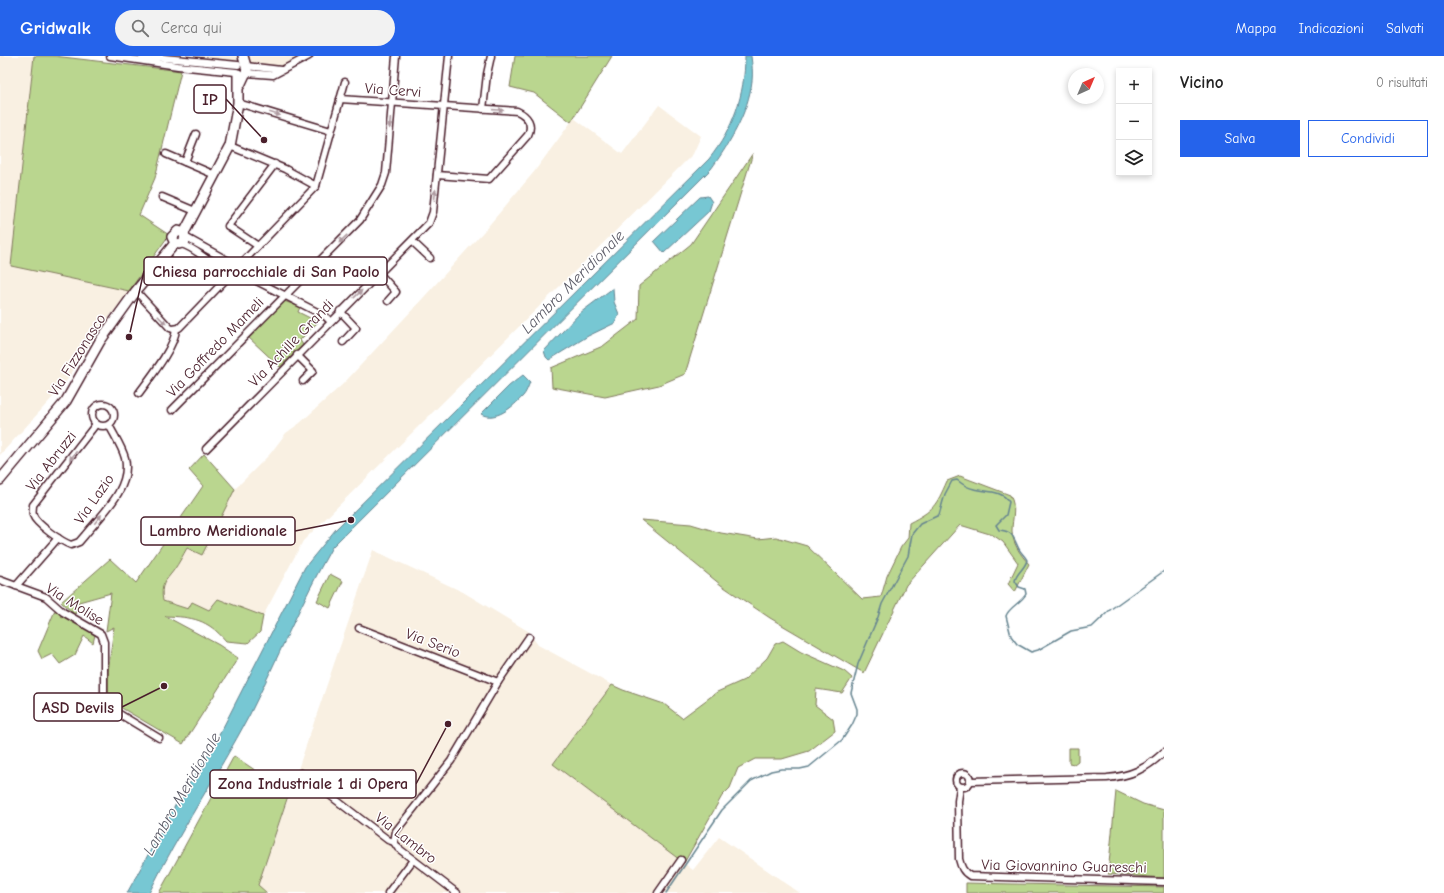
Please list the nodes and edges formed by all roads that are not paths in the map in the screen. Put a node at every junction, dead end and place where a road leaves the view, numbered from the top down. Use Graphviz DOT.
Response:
graph roads {
  1 [pos="110,56"];
  2 [pos="143,56"];
  3 [pos="309,56"];
  4 [pos="396,56"];
  5 [pos="450,56"];
  6 [pos="491,56"];
  7 [pos="178,63"];
  8 [pos="242,67"];
  9 [pos="345,82"];
  10 [pos="340,99"];
  11 [pos="238,103"];
  12 [pos="392,103"];
  13 [pos="445,106"];
  14 [pos="483,109"];
  15 [pos="331,131"];
  16 [pos="196,134"];
  17 [pos="230,146"];
  18 [pos="166,154"];
  19 [pos="185,162"];
  20 [pos="275,164"];
  21 [pos="215,175"];
  22 [pos="437,175"];
  23 [pos="316,186"];
  24 [pos="162,197"];
  25 [pos="195,211"];
  26 [pos="181,239"];
  27 [pos="412,241"];
  28 [pos="258,246"];
  29 [pos="430,258"];
  30 [pos="235,270"];
  31 [pos="379,273"];
  32 [pos="136,291"];
  33 [pos="284,295"];
  34 [pos="388,301"];
  35 [pos="340,311"];
  36 [pos="330,321"];
  37 [pos="176,329"];
  38 [pos="343,342"];
  39 [pos="297,355"];
  40 [pos="303,381"];
  41 [pos="139,393"];
  42 [pos="172,410"];
  43 [pos="96,424"];
  44 [pos="109,425"];
  45 [pos="206,449"];
  46 [pos="0,480"];
  47 [pos="58,538"];
  48 [pos="0,580"];
  49 [pos="16,586"];
  50 [pos="359,628"];
  51 [pos="529,637"];
  52 [pos="498,682"];
  53 [pos="159,738"];
  54 [pos="1164,752"];
  55 [pos="301,773"];
  56 [pos="970,781"];
  57 [pos="960,787"];
  58 [pos="394,842"];
  59 [pos="413,860"];
  60 [pos="681,860"];
  61 [pos="1164,882"];
  62 [pos="388,893"];
  63 [pos="457,893"];
  64 [pos="658,893"];
  1 -- 7 [label="street"];
  2 -- 7 [label="street"];
  3 -- 8 [label="street"];
  4 -- 12 [label="street, Via Goffredo Mameli"];
  5 -- 13 [label="street, Via Achille Grandi"];
  6 -- 14 [label="street"];
  7 -- 8 [label="street"];
  8 -- 11 [label="main road, Via Fizzonasco"];
  9 -- 10 [label="street"];
  10 -- 12 [label="street, Via Cervi"];
  10 -- 15 [label="street"];
  11 -- 15 [label="street, one-way"];
  11 -- 17 [label="main road, Via Fizzonasco"];
  12 -- 13 [label="street, Via Cervi"];
  12 -- 33 [label="street, Via Goffredo Mameli, one-way"];
  13 -- 14 [label="street, Via Cervi"];
  13 -- 22 [label="street, Via Achille Grandi"];
  14 -- 22 [label="street, Via Cervi, one-way"];
  15 -- 23 [label="street"];
  16 -- 19 [label="street"];
  17 -- 20 [label="street"];
  17 -- 21 [label="main road, Via Fizzonasco"];
  18 -- 19 [label="street"];
  19 -- 21 [label="street"];
  20 -- 23 [label="street"];
  20 -- 28 [label="street"];
  21 -- 25 [label="main road, Via Fizzonasco"];
  27 -- 22 [label="street, Via Achille Grandi, one-way"];
  23 -- 28 [label="street"];
  24 -- 25 [label="street"];
  25 -- 26 [label="main road, Via Fizzonasco"];
  26 -- 30 [label="street"];
  26 -- 32 [label="main road, Via Fizzonasco"];
  27 -- 29 [label="street"];
  27 -- 31 [label="street, Via Achille Grandi"];
  28 -- 30 [label="street"];
  30 -- 33 [label="street"];
  30 -- 37 [label="street"];
  31 -- 34 [label="street"];
  35 -- 31 [label="street, Via Achille Grandi, one-way"];
  32 -- 37 [label="street, one-way"];
  32 -- 46 [label="main road, Via Fizzonasco"];
  33 -- 36 [label="street"];
  33 -- 42 [label="street, Via Goffredo Mameli"];
  35 -- 36 [label="street, Via Achille Grandi"];
  35 -- 38 [label="street"];
  36 -- 39 [label="street, Via Achille Grandi"];
  37 -- 41 [label="street"];
  39 -- 40 [label="street"];
  39 -- 45 [label="street, Via Achille Grandi"];
  43 -- 44 [label="street"];
  43 -- 44 [label="street"];
  43 -- 47 [label="street, Via Abruzzi, one-way"];
  47 -- 44 [label="street, Via Lazio, one-way"];
  47 -- 49 [label="street"];
  48 -- 49 [label="street, Via Molise"];
  49 -- 53 [label="street, Via Molise"];
  50 -- 52 [label="street, Via Serio"];
  51 -- 52 [label="street"];
  52 -- 58 [label="street"];
  54 -- 56 [label="street"];
  55 -- 58 [label="street, Via Lambro"];
  56 -- 57 [label="street"];
  56 -- 57 [label="street"];
  57 -- 61 [label="street, Via Giovannino Guareschi"];
  58 -- 59 [label="street, Via Lambro"];
  59 -- 62 [label="street"];
  59 -- 63 [label="street, Via Lambro"];
  60 -- 64 [label="street"];
}
